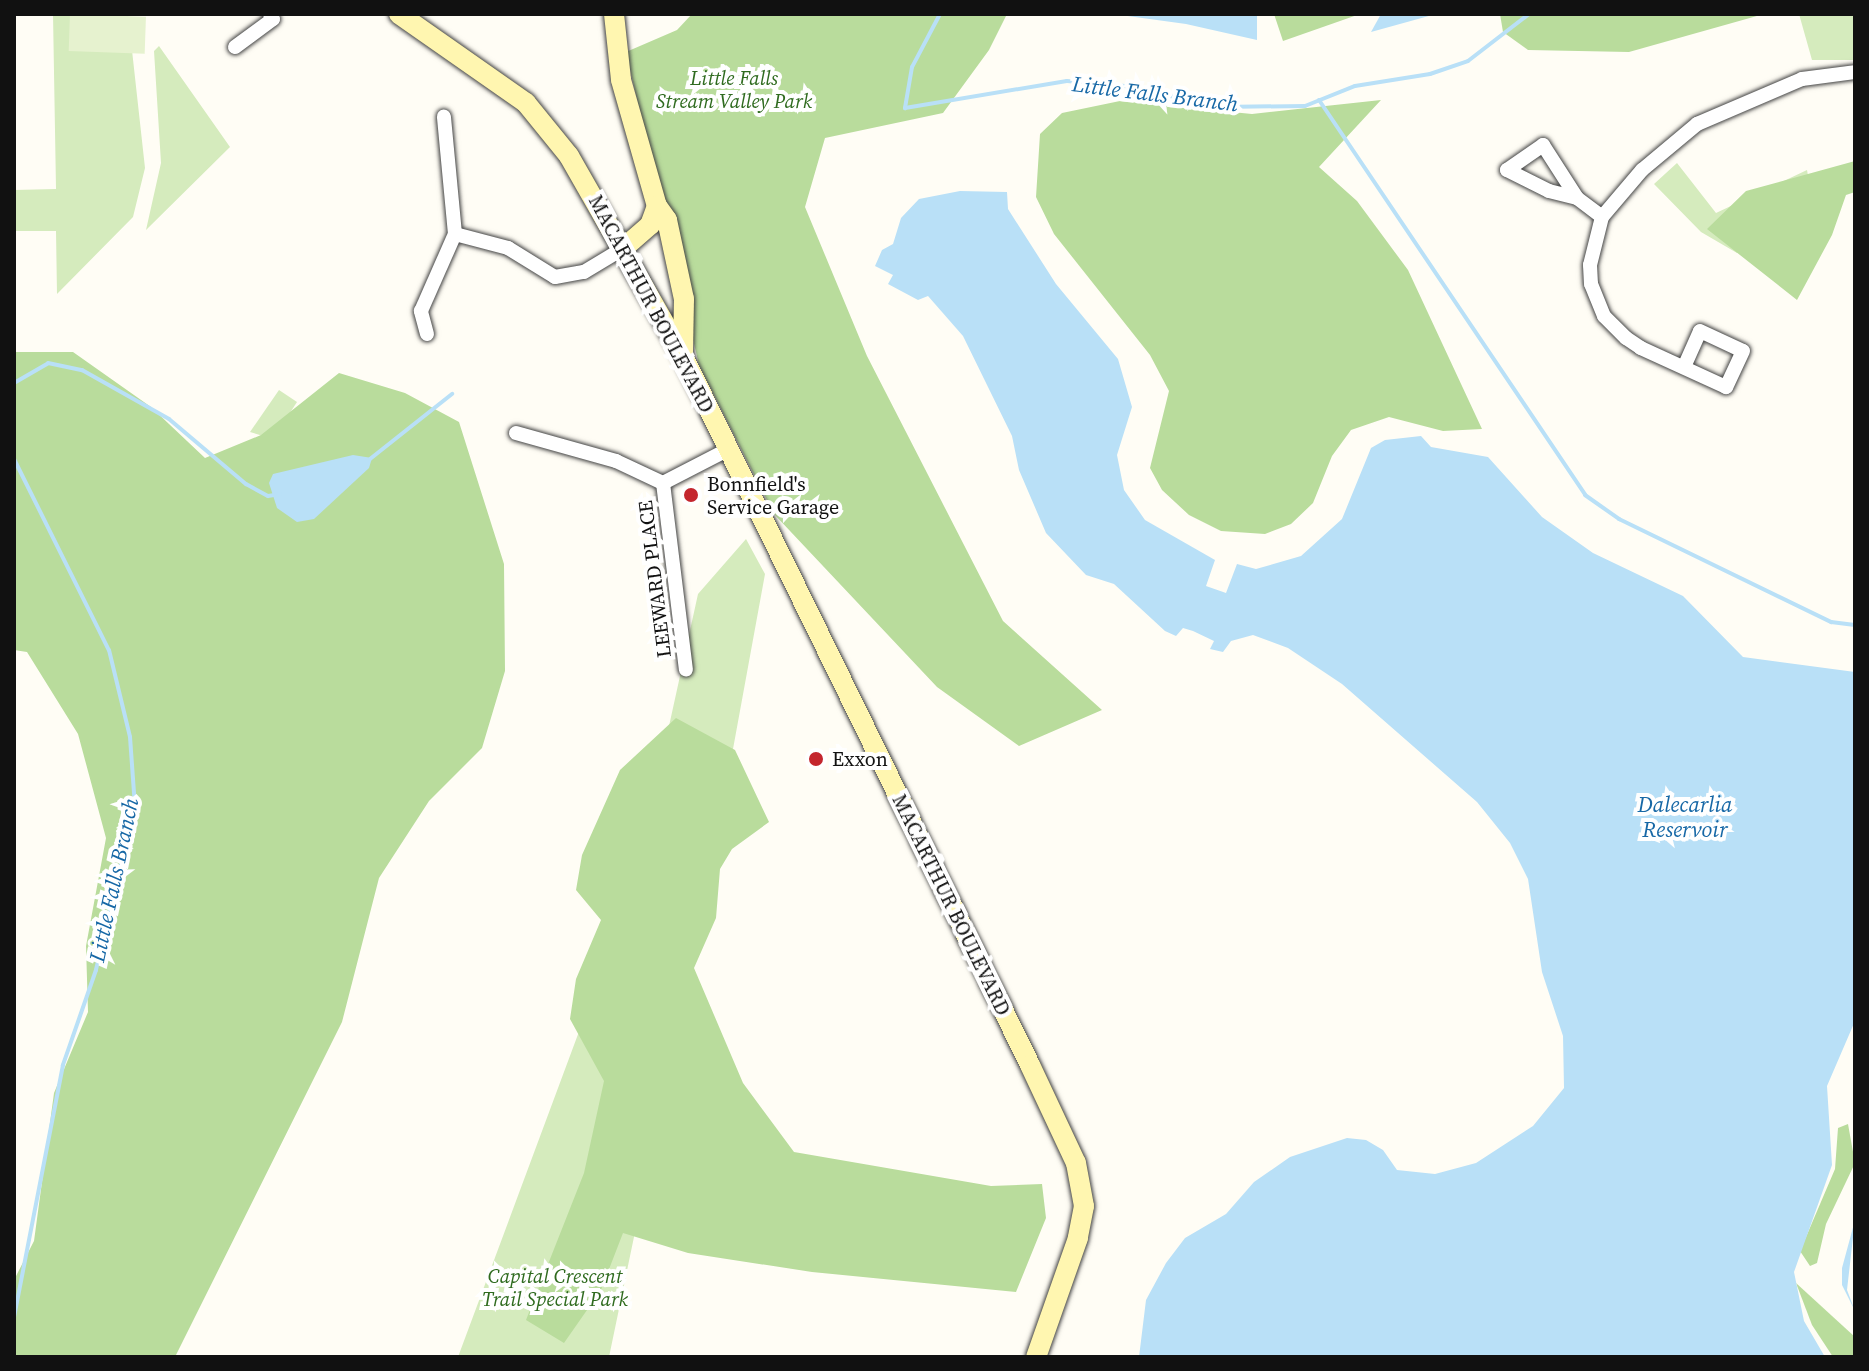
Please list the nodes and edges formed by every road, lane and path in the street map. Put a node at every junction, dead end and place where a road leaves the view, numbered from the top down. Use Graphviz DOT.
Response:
graph roads {
  1 [pos="270,14"];
  2 [pos="399,14"];
  3 [pos="614,14"];
  4 [pos="235,47"];
  5 [pos="1855,72"];
  6 [pos="444,117"];
  7 [pos="1577,198"];
  8 [pos="657,206"];
  9 [pos="1602,217"];
  10 [pos="455,234"];
  11 [pos="624,248"];
  12 [pos="427,334"];
  13 [pos="682,355"];
  14 [pos="1684,367"];
  15 [pos="516,433"];
  16 [pos="727,450"];
  17 [pos="663,483"];
  18 [pos="686,670"];
  19 [pos="1036,1357"];
  1 -- 4 [label="street"];
  2 -- 11 [label="main road, MACARTHUR BOULEVARD"];
  3 -- 8 [label="main road"];
  5 -- 9 [label="street"];
  6 -- 10 [label="street"];
  7 -- 7 [label="street"];
  7 -- 9 [label="street"];
  8 -- 11 [label="main road"];
  8 -- 13 [label="main road"];
  9 -- 14 [label="street"];
  10 -- 11 [label="street"];
  10 -- 12 [label="street"];
  11 -- 13 [label="main road, MACARTHUR BOULEVARD"];
  13 -- 16 [label="main road, MACARTHUR BOULEVARD"];
  15 -- 17 [label="street"];
  16 -- 17 [label="street"];
  16 -- 19 [label="main road, MACARTHUR BOULEVARD"];
  17 -- 18 [label="street, LEEWARD PLACE"];
}
